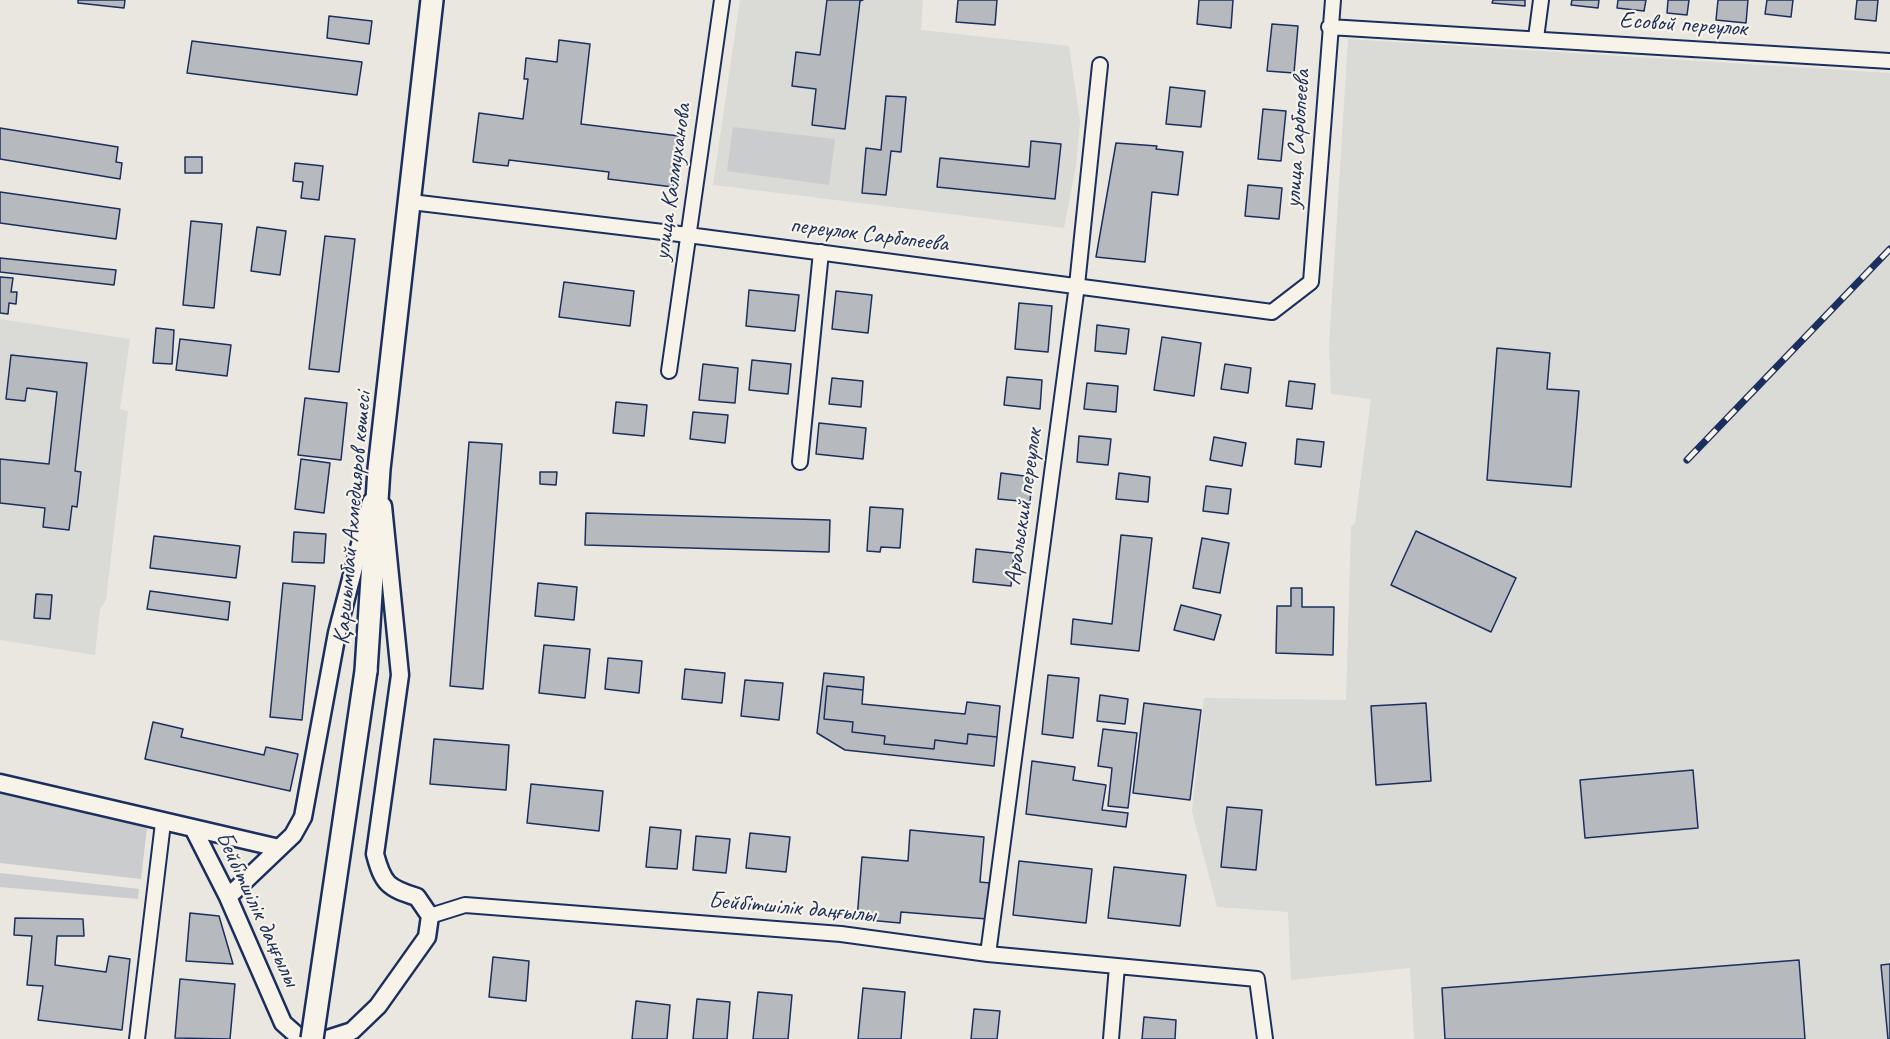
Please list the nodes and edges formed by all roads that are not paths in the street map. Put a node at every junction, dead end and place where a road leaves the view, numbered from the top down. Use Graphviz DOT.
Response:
graph roads {
  1 [pos="432,0"];
  2 [pos="722,0"];
  3 [pos="1333,0"];
  4 [pos="1541,0"];
  5 [pos="1329,27"];
  6 [pos="1536,38"];
  7 [pos="1890,61"];
  8 [pos="1100,65"];
  9 [pos="411,202"];
  10 [pos="688,235"];
  11 [pos="821,252"];
  12 [pos="1311,282"];
  13 [pos="1077,285"];
  14 [pos="669,371"];
  15 [pos="800,462"];
  16 [pos="379,469"];
  17 [pos="0,783"];
  18 [pos="162,823"];
  19 [pos="194,830"];
  20 [pos="279,848"];
  21 [pos="228,897"];
  22 [pos="430,916"];
  23 [pos="988,954"];
  24 [pos="1117,966"];
  25 [pos="136,1039"];
  26 [pos="312,1039"];
  27 [pos="317,1039"];
  28 [pos="327,1039"];
  29 [pos="1111,1039"];
  30 [pos="1265,1039"];
  1 -- 9 [label="main road, Қаршымбай Ахмедияров көшесі"];
  2 -- 10 [label="street, улица Калмуханова"];
  3 -- 5 [label="street, улица Сарбопеева"];
  4 -- 6 [label="street"];
  5 -- 6 [label="street, Есовой переулок"];
  5 -- 12 [label="street, улица Сарбопеева"];
  6 -- 7 [label="street, Есовой переулок"];
  8 -- 13 [label="street, Аральский переулок"];
  9 -- 10 [label="street, переулок Сарбопеева"];
  9 -- 16 [label="main road, Қаршымбай Ахмедияров көшесі"];
  10 -- 11 [label="street, переулок Сарбопеева"];
  10 -- 14 [label="street, улица Калмуханова"];
  11 -- 13 [label="street, переулок Сарбопеева"];
  11 -- 15 [label="street"];
  12 -- 13 [label="street, переулок Сарбопеева"];
  13 -- 23 [label="street, Аральский переулок"];
  16 -- 20 [label="street"];
  16 -- 22 [label="street"];
  16 -- 26 [label="main road, Қаршымбай Ахмедияров көшесі, bridge"];
  17 -- 18 [label="street, Бейбітшілік даңғылы"];
  18 -- 19 [label="street, Бейбітшілік даңғылы"];
  18 -- 25 [label="street"];
  19 -- 20 [label="street"];
  19 -- 21 [label="street, Бейбітшілік даңғылы"];
  20 -- 21 [label="street"];
  21 -- 27 [label="street, Бейбітшілік даңғылы"];
  22 -- 23 [label="street, Бейбітшілік даңғылы"];
  22 -- 28 [label="street"];
  23 -- 24 [label="street, Бейбітшілік даңғылы"];
  24 -- 29 [label="street"];
  24 -- 30 [label="street, Бейбітшілік даңғылы"];
}
